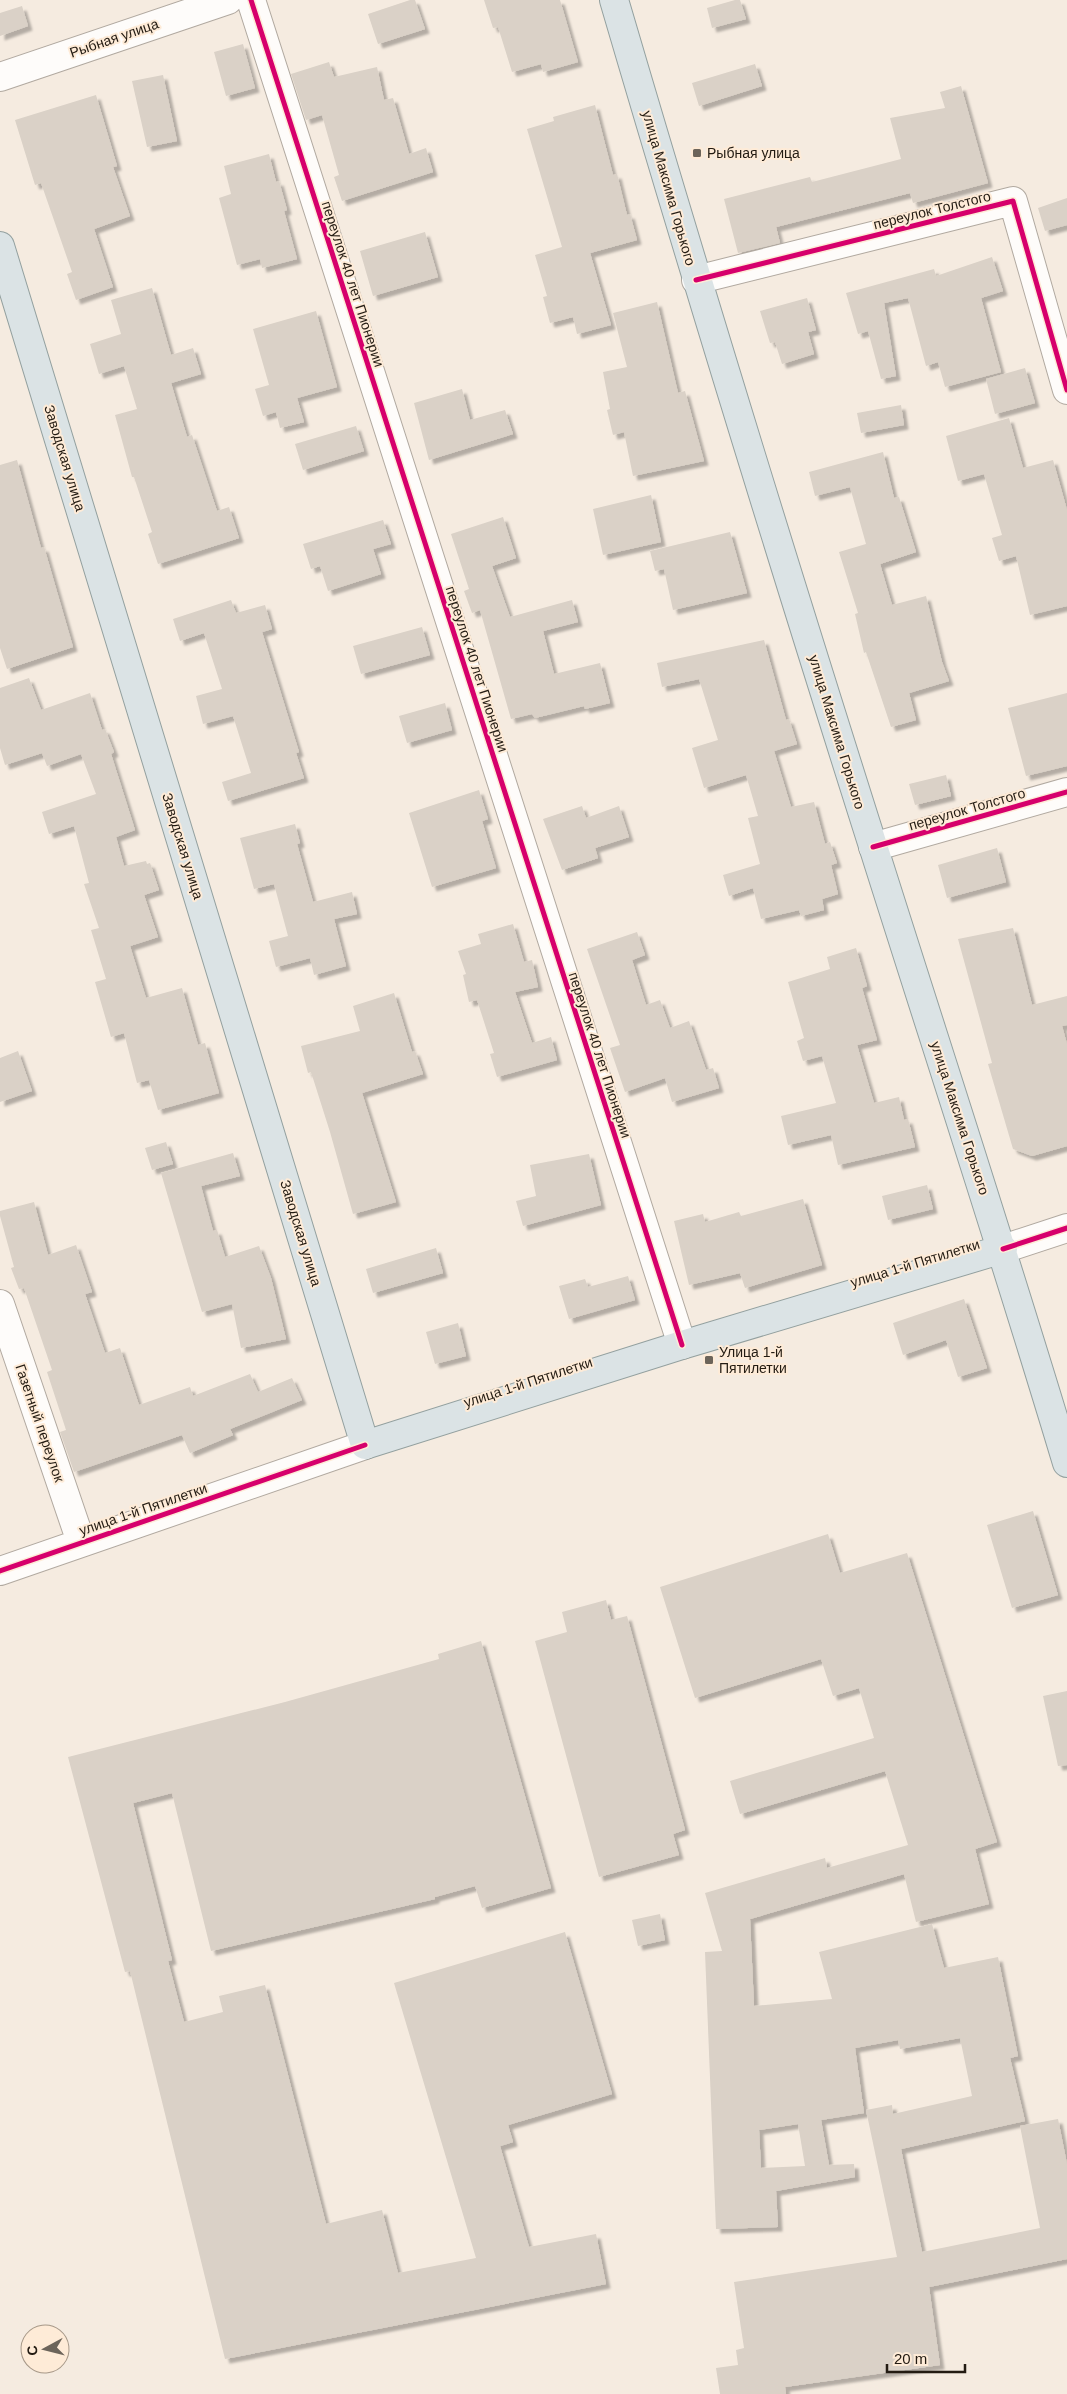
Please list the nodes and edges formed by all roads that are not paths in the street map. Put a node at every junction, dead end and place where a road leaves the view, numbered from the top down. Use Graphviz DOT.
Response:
graph roads {
  1 [pos="228,0"];
  2 [pos="250,0"];
  3 [pos="614,0"];
  4 [pos="0,77"];
  5 [pos="0,246"];
  6 [pos="696,280"];
  7 [pos="1067,390"];
  8 [pos="1067,792"];
  9 [pos="873,847"];
  10 [pos="1067,1228"];
  11 [pos="1003,1249"];
  12 [pos="0,1304"];
  13 [pos="682,1345"];
  14 [pos="365,1445"];
  15 [pos="1067,1462"];
  16 [pos="81,1542"];
  17 [pos="0,1571"];
  1 -- 4 [label="street, Рыбная улица"];
  2 -- 13 [label="street, переулок 40 лет Пионерии"];
  3 -- 6 [label="main road, улица Максима Горького"];
  5 -- 14 [label="main road, Заводская улица"];
  6 -- 7 [label="street, переулок Толстого"];
  6 -- 9 [label="main road, улица Максима Горького"];
  8 -- 9 [label="street, переулок Толстого"];
  9 -- 11 [label="main road, улица Максима Горького"];
  10 -- 11 [label="street, улица 1-й Пятилетки"];
  11 -- 13 [label="main road, улица 1-й Пятилетки"];
  11 -- 15 [label="main road, улица Максима Горького"];
  12 -- 16 [label="street, Газетный переулок"];
  13 -- 14 [label="main road, улица 1-й Пятилетки"];
  14 -- 16 [label="street, улица 1-й Пятилетки"];
  16 -- 17 [label="street, улица 1-й Пятилетки"];
}
